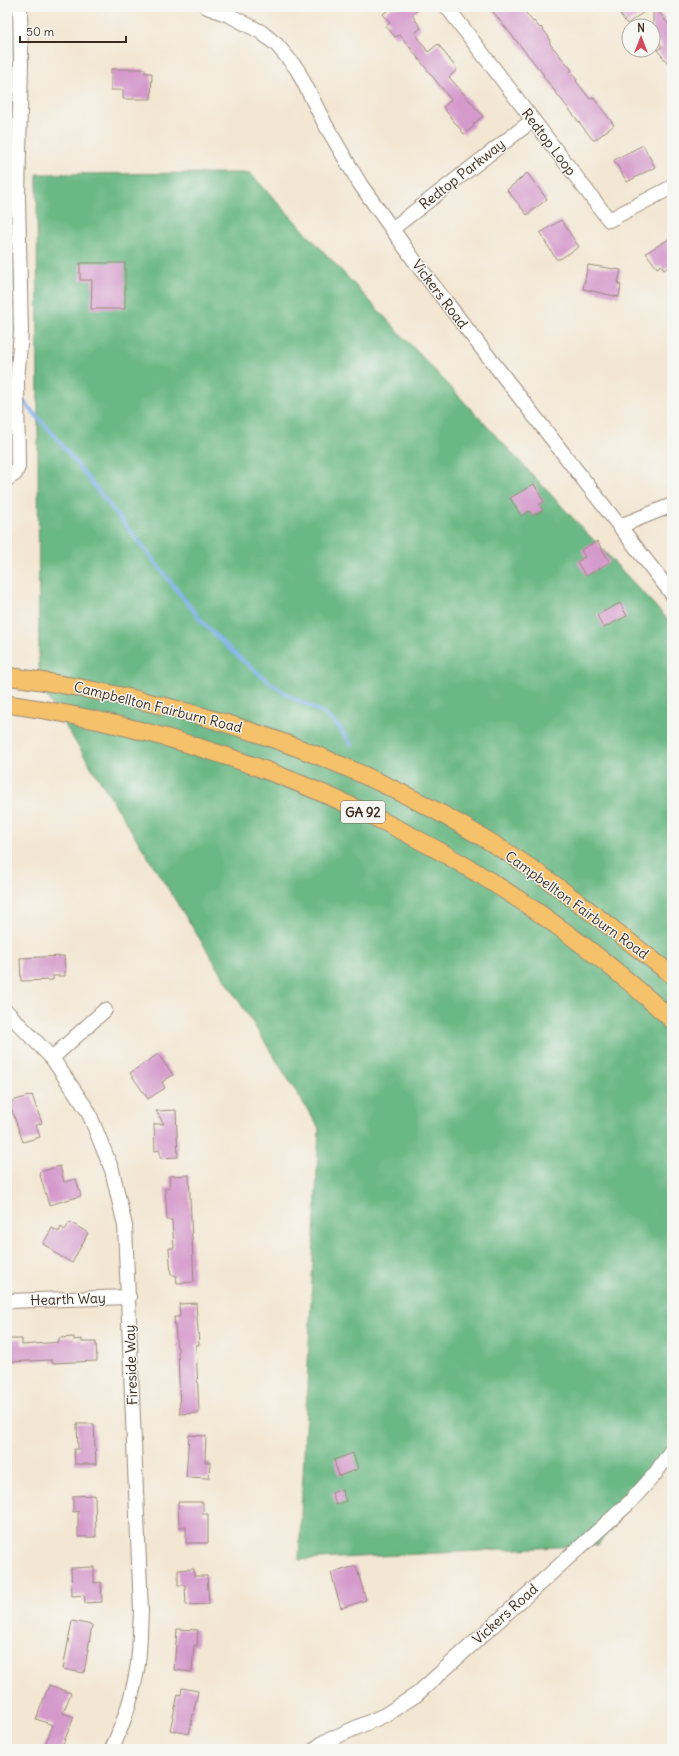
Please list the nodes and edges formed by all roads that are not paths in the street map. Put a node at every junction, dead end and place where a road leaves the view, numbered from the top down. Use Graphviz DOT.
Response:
graph roads {
  1 [pos="20,7"];
  2 [pos="207,7"];
  3 [pos="447,7"];
  4 [pos="533,120"];
  5 [pos="672,187"];
  6 [pos="392,229"];
  7 [pos="11,476"];
  8 [pos="672,505"];
  9 [pos="620,526"];
  10 [pos="672,594"];
  11 [pos="7,676"];
  12 [pos="7,704"];
  13 [pos="672,975"];
  14 [pos="105,1010"];
  15 [pos="7,1012"];
  16 [pos="672,1020"];
  17 [pos="52,1058"];
  18 [pos="129,1298"];
  19 [pos="7,1301"];
  20 [pos="672,1449"];
  21 [pos="112,1749"];
  22 [pos="315,1749"];
  1 -- 7 [label="street"];
  2 -- 6 [label="street, Vickers Road"];
  3 -- 4 [label="street, Redtop Loop"];
  4 -- 5 [label="street, Redtop Loop"];
  4 -- 6 [label="street, Redtop Parkway"];
  6 -- 9 [label="street, Vickers Road"];
  8 -- 9 [label="street"];
  9 -- 10 [label="street, Vickers Road"];
  11 -- 13 [label="main road, Campbellton Fairburn Road / GA 92"];
  12 -- 16 [label="main road, Campbellton Fairburn Road / GA 92"];
  14 -- 17 [label="street"];
  15 -- 17 [label="street, Fireside Way"];
  17 -- 18 [label="street, Fireside Way"];
  18 -- 19 [label="street, Hearth Way"];
  18 -- 21 [label="street, Fireside Way"];
  20 -- 22 [label="street, Vickers Road"];
}
